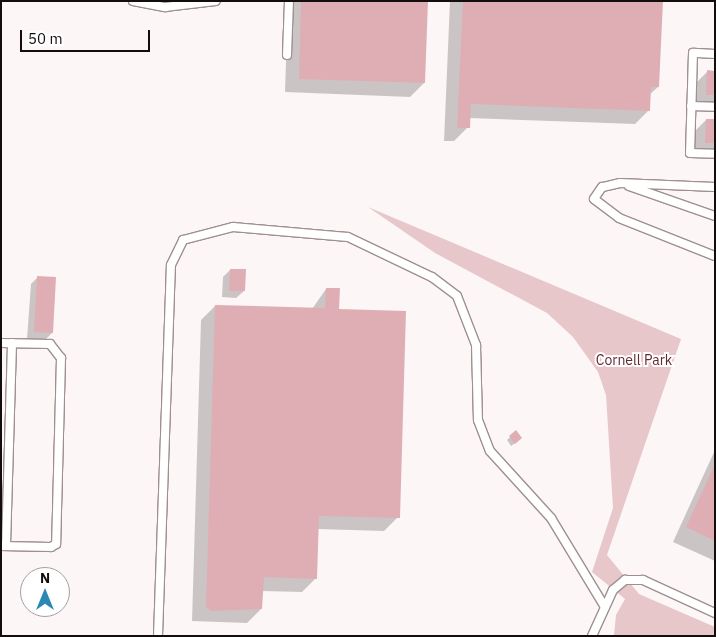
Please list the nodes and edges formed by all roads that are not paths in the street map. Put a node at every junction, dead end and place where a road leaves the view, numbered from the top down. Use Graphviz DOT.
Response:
graph roads {
  1 [pos="133,1"];
  2 [pos="216,1"];
  3 [pos="289,1"];
  4 [pos="287,54"];
  5 [pos="715,54"];
  6 [pos="691,106"];
  7 [pos="715,106"];
  8 [pos="715,154"];
  9 [pos="620,183"];
  10 [pos="715,187"];
  11 [pos="715,216"];
  12 [pos="715,256"];
  13 [pos="1,343"];
  14 [pos="12,343"];
  15 [pos="4,546"];
  16 [pos="605,607"];
  17 [pos="715,613"];
  18 [pos="158,636"];
  19 [pos="592,636"];
  1 -- 2 [label="lane"];
  3 -- 4 [label="lane"];
  5 -- 6 [label="lane"];
  6 -- 7 [label="lane"];
  6 -- 8 [label="lane"];
  9 -- 10 [label="lane"];
  9 -- 11 [label="lane"];
  9 -- 12 [label="lane"];
  13 -- 14 [label="lane"];
  14 -- 15 [label="lane"];
  14 -- 15 [label="lane"];
  16 -- 17 [label="lane"];
  16 -- 18 [label="lane"];
  16 -- 19 [label="lane"];
}
